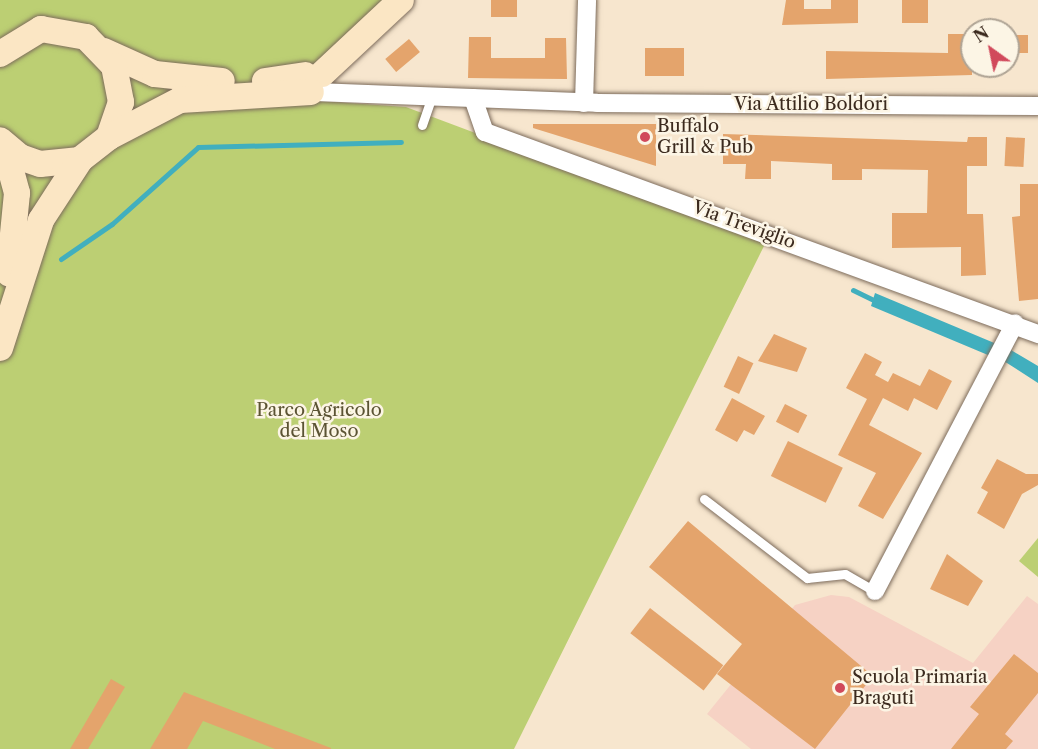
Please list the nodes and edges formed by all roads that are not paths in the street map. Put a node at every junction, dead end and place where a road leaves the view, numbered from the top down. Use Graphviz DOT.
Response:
graph roads {
  1 [pos="401,0"];
  2 [pos="587,0"];
  3 [pos="104,51"];
  4 [pos="0,53"];
  5 [pos="316,82"];
  6 [pos="432,96"];
  7 [pos="473,98"];
  8 [pos="584,103"];
  9 [pos="1038,106"];
  10 [pos="422,125"];
  11 [pos="109,137"];
  12 [pos="2,142"];
  13 [pos="80,160"];
  14 [pos="1015,323"];
  15 [pos="1038,334"];
  16 [pos="0,336"];
  17 [pos="0,348"];
  18 [pos="704,499"];
  19 [pos="875,591"];
  1 -- 5 [label="main road"];
  2 -- 8 [label="street"];
  3 -- 4 [label="main road, Via Attilio Boldori"];
  3 -- 5 [label="main road, Via Attilio Boldori"];
  3 -- 11 [label="main road"];
  5 -- 6 [label="street, Via Attilio Boldori"];
  5 -- 11 [label="main road, Via Attilio Boldori"];
  6 -- 7 [label="street, Via Attilio Boldori"];
  6 -- 10 [label="lane"];
  7 -- 8 [label="street, Via Attilio Boldori"];
  7 -- 14 [label="street, Via Treviglio"];
  8 -- 9 [label="street, Via Attilio Boldori"];
  11 -- 13 [label="main road, Via Attilio Boldori"];
  12 -- 13 [label="main road"];
  12 -- 16 [label="main road"];
  13 -- 17 [label="main road"];
  14 -- 15 [label="street, Via Treviglio"];
  14 -- 19 [label="street"];
  18 -- 19 [label="lane"];
}
